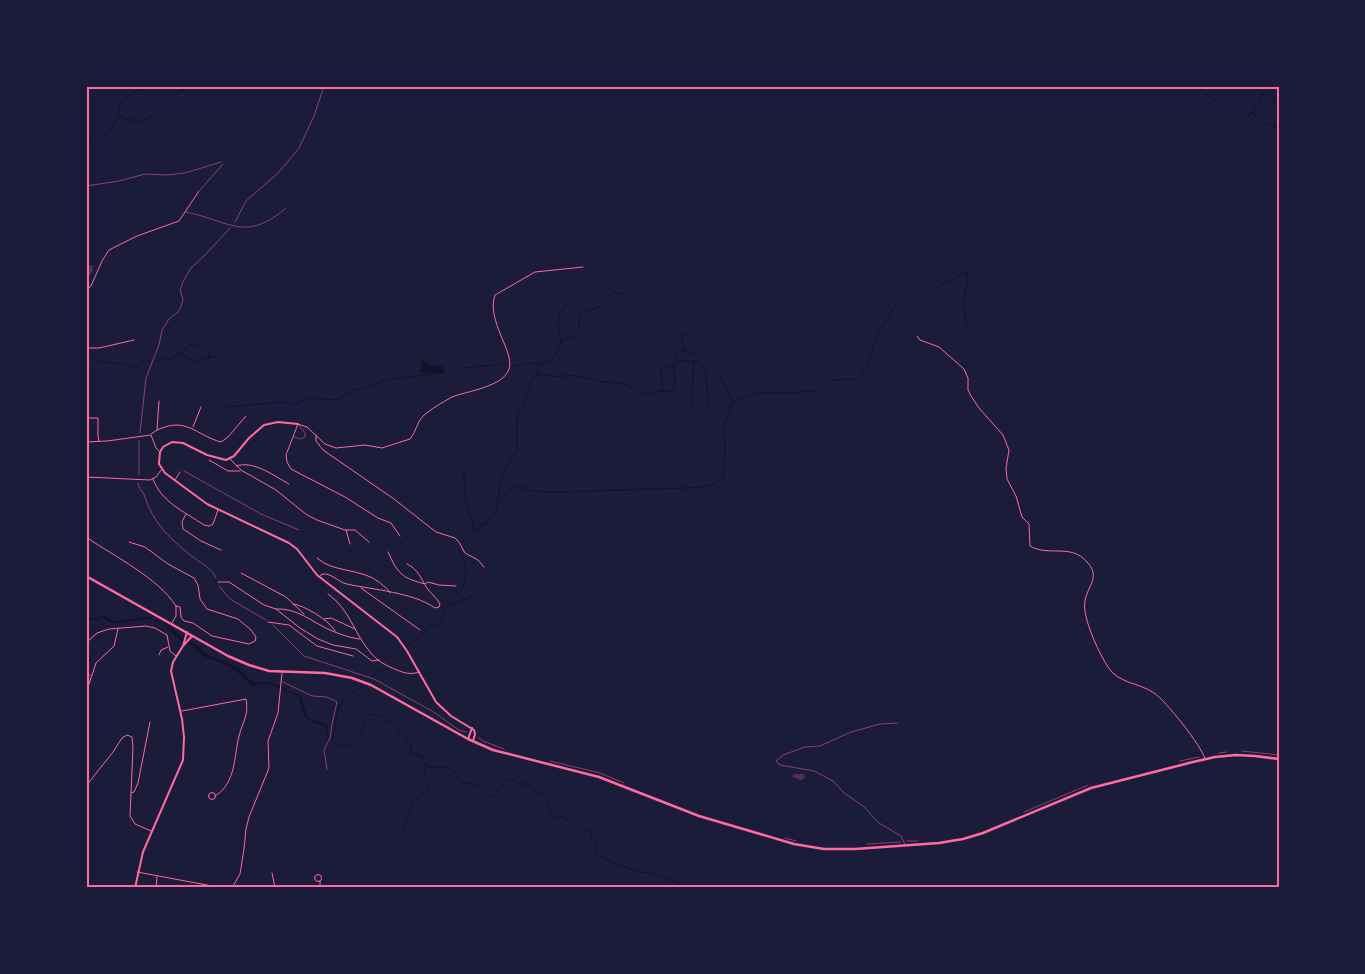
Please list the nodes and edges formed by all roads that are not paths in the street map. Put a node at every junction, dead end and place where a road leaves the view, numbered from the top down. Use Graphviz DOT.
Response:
graph roads {
  1 [pos="224,164"];
  2 [pos="199,191"];
  3 [pos="286,208"];
  4 [pos="186,212"];
  5 [pos="583,266"];
  6 [pos="86,291"];
  7 [pos="917,336"];
  8 [pos="134,340"];
  9 [pos="86,348"];
  10 [pos="159,401"];
  11 [pos="201,407"];
  12 [pos="246,416"];
  13 [pos="86,418"];
  14 [pos="298,424"];
  15 [pos="193,428"];
  16 [pos="157,430"];
  17 [pos="316,434"];
  18 [pos="151,435"];
  19 [pos="294,437"];
  20 [pos="86,442"];
  21 [pos="100,442"];
  22 [pos="160,452"];
  23 [pos="230,459"];
  24 [pos="209,460"];
  25 [pos="236,466"];
  26 [pos="161,469"];
  27 [pos="241,470"];
  28 [pos="180,472"];
  29 [pos="86,477"];
  30 [pos="153,479"];
  31 [pos="174,481"];
  32 [pos="289,484"];
  33 [pos="218,510"];
  34 [pos="187,514"];
  35 [pos="345,530"];
  36 [pos="400,536"];
  37 [pos="86,537"];
  38 [pos="130,542"];
  39 [pos="370,542"];
  40 [pos="350,544"];
  41 [pos="221,550"];
  42 [pos="388,552"];
  43 [pos="317,558"];
  44 [pos="407,564"];
  45 [pos="484,567"];
  46 [pos="241,574"];
  47 [pos="86,576"];
  48 [pos="319,577"];
  49 [pos="218,582"];
  50 [pos="425,584"];
  51 [pos="456,586"];
  52 [pos="361,587"];
  53 [pos="390,593"];
  54 [pos="328,594"];
  55 [pos="88,602"];
  56 [pos="292,604"];
  57 [pos="86,606"];
  58 [pos="176,606"];
  59 [pos="276,609"];
  60 [pos="305,615"];
  61 [pos="324,620"];
  62 [pos="268,622"];
  63 [pos="172,623"];
  64 [pos="118,628"];
  65 [pos="300,628"];
  66 [pos="298,630"];
  67 [pos="356,630"];
  68 [pos="420,630"];
  69 [pos="187,632"];
  70 [pos="335,632"];
  71 [pos="193,635"];
  72 [pos="361,639"];
  73 [pos="86,642"];
  74 [pos="169,646"];
  75 [pos="183,646"];
  76 [pos="346,648"];
  77 [pos="341,652"];
  78 [pos="159,655"];
  79 [pos="176,656"];
  80 [pos="353,656"];
  81 [pos="379,660"];
  82 [pos="282,672"];
  83 [pos="419,672"];
  84 [pos="91,674"];
  85 [pos="86,677"];
  86 [pos="281,681"];
  87 [pos="86,693"];
  88 [pos="181,711"];
  89 [pos="150,722"];
  90 [pos="897,723"];
  91 [pos="472,728"];
  92 [pos="468,739"];
  93 [pos="472,741"];
  94 [pos="1205,759"];
  95 [pos="1279,759"];
  96 [pos="327,769"];
  97 [pos="86,786"];
  98 [pos="130,793"];
  99 [pos="215,796"];
  100 [pos="152,831"];
  101 [pos="905,845"];
  102 [pos="137,872"];
  103 [pos="272,873"];
  104 [pos="158,876"];
  105 [pos="320,881"];
  106 [pos="208,886"];
  107 [pos="134,888"];
  108 [pos="156,888"];
  109 [pos="222,888"];
  110 [pos="232,888"];
  111 [pos="276,888"];
  112 [pos="320,888"];
  1 -- 2 [label="lane"];
  2 -- 4 [label="street"];
  3 -- 4 [label="lane"];
  4 -- 6 [label="street"];
  5 -- 17 [label="street"];
  7 -- 94 [label="street"];
  8 -- 9 [label="street"];
  10 -- 16 [label="street"];
  11 -- 15 [label="street"];
  12 -- 15 [label="street"];
  13 -- 21 [label="street"];
  14 -- 17 [label="street"];
  14 -- 19 [label="street"];
  14 -- 19 [label="lane"];
  14 -- 23 [label="street"];
  15 -- 16 [label="street"];
  16 -- 18 [label="street"];
  17 -- 45 [label="street"];
  18 -- 21 [label="street"];
  18 -- 22 [label="street"];
  19 -- 36 [label="street"];
  20 -- 21 [label="street"];
  22 -- 23 [label="street"];
  22 -- 26 [label="street"];
  23 -- 25 [label="street"];
  24 -- 27 [label="street"];
  25 -- 27 [label="street"];
  25 -- 32 [label="street"];
  26 -- 30 [label="street"];
  26 -- 31 [label="street"];
  27 -- 35 [label="street"];
  28 -- 31 [label="street"];
  29 -- 30 [label="street"];
  30 -- 34 [label="street"];
  31 -- 33 [label="street"];
  33 -- 34 [label="street"];
  33 -- 48 [label="street"];
  34 -- 41 [label="street"];
  35 -- 39 [label="street"];
  35 -- 40 [label="street"];
  37 -- 58 [label="street"];
  38 -- 58 [label="street"];
  42 -- 50 [label="street"];
  43 -- 53 [label="street"];
  44 -- 50 [label="street"];
  46 -- 56 [label="street"];
  47 -- 63 [label="main road"];
  48 -- 52 [label="street"];
  48 -- 83 [label="street"];
  49 -- 59 [label="street"];
  50 -- 51 [label="street"];
  50 -- 53 [label="street"];
  52 -- 53 [label="street"];
  52 -- 68 [label="street"];
  54 -- 67 [label="street"];
  55 -- 57 [label="street"];
  56 -- 60 [label="street"];
  56 -- 61 [label="street"];
  58 -- 63 [label="street"];
  59 -- 60 [label="street"];
  59 -- 65 [label="street"];
  60 -- 70 [label="street"];
  61 -- 67 [label="street"];
  61 -- 70 [label="street"];
  62 -- 66 [label="street"];
  63 -- 69 [label="main road"];
  64 -- 73 [label="street"];
  64 -- 74 [label="street"];
  64 -- 84 [label="street"];
  65 -- 66 [label="street"];
  65 -- 76 [label="street"];
  66 -- 77 [label="street"];
  67 -- 72 [label="street"];
  69 -- 71 [label="main road"];
  69 -- 75 [label="street"];
  70 -- 72 [label="street"];
  71 -- 75 [label="street"];
  71 -- 82 [label="main road"];
  72 -- 81 [label="street"];
  74 -- 78 [label="street"];
  74 -- 79 [label="street"];
  75 -- 79 [label="street"];
  76 -- 77 [label="street"];
  76 -- 81 [label="street"];
  77 -- 80 [label="street"];
  79 -- 88 [label="street"];
  81 -- 83 [label="street"];
  82 -- 86 [label="street"];
  82 -- 92 [label="main road"];
  83 -- 91 [label="street"];
  84 -- 85 [label="street"];
  84 -- 87 [label="street"];
  86 -- 96 [label="lane"];
  86 -- 110 [label="street"];
  88 -- 99 [label="street"];
  88 -- 100 [label="street"];
  89 -- 98 [label="street"];
  90 -- 101 [label="lane"];
  91 -- 92 [label="street"];
  91 -- 93 [label="street"];
  92 -- 93 [label="main road"];
  93 -- 101 [label="main road"];
  94 -- 95 [label="main road"];
  94 -- 101 [label="main road"];
  97 -- 98 [label="street"];
  98 -- 100 [label="street"];
  100 -- 102 [label="street"];
  102 -- 104 [label="street"];
  102 -- 107 [label="street"];
  103 -- 111 [label="street"];
  104 -- 106 [label="street"];
  104 -- 108 [label="street"];
  105 -- 112 [label="street"];
  106 -- 109 [label="street"];
}
